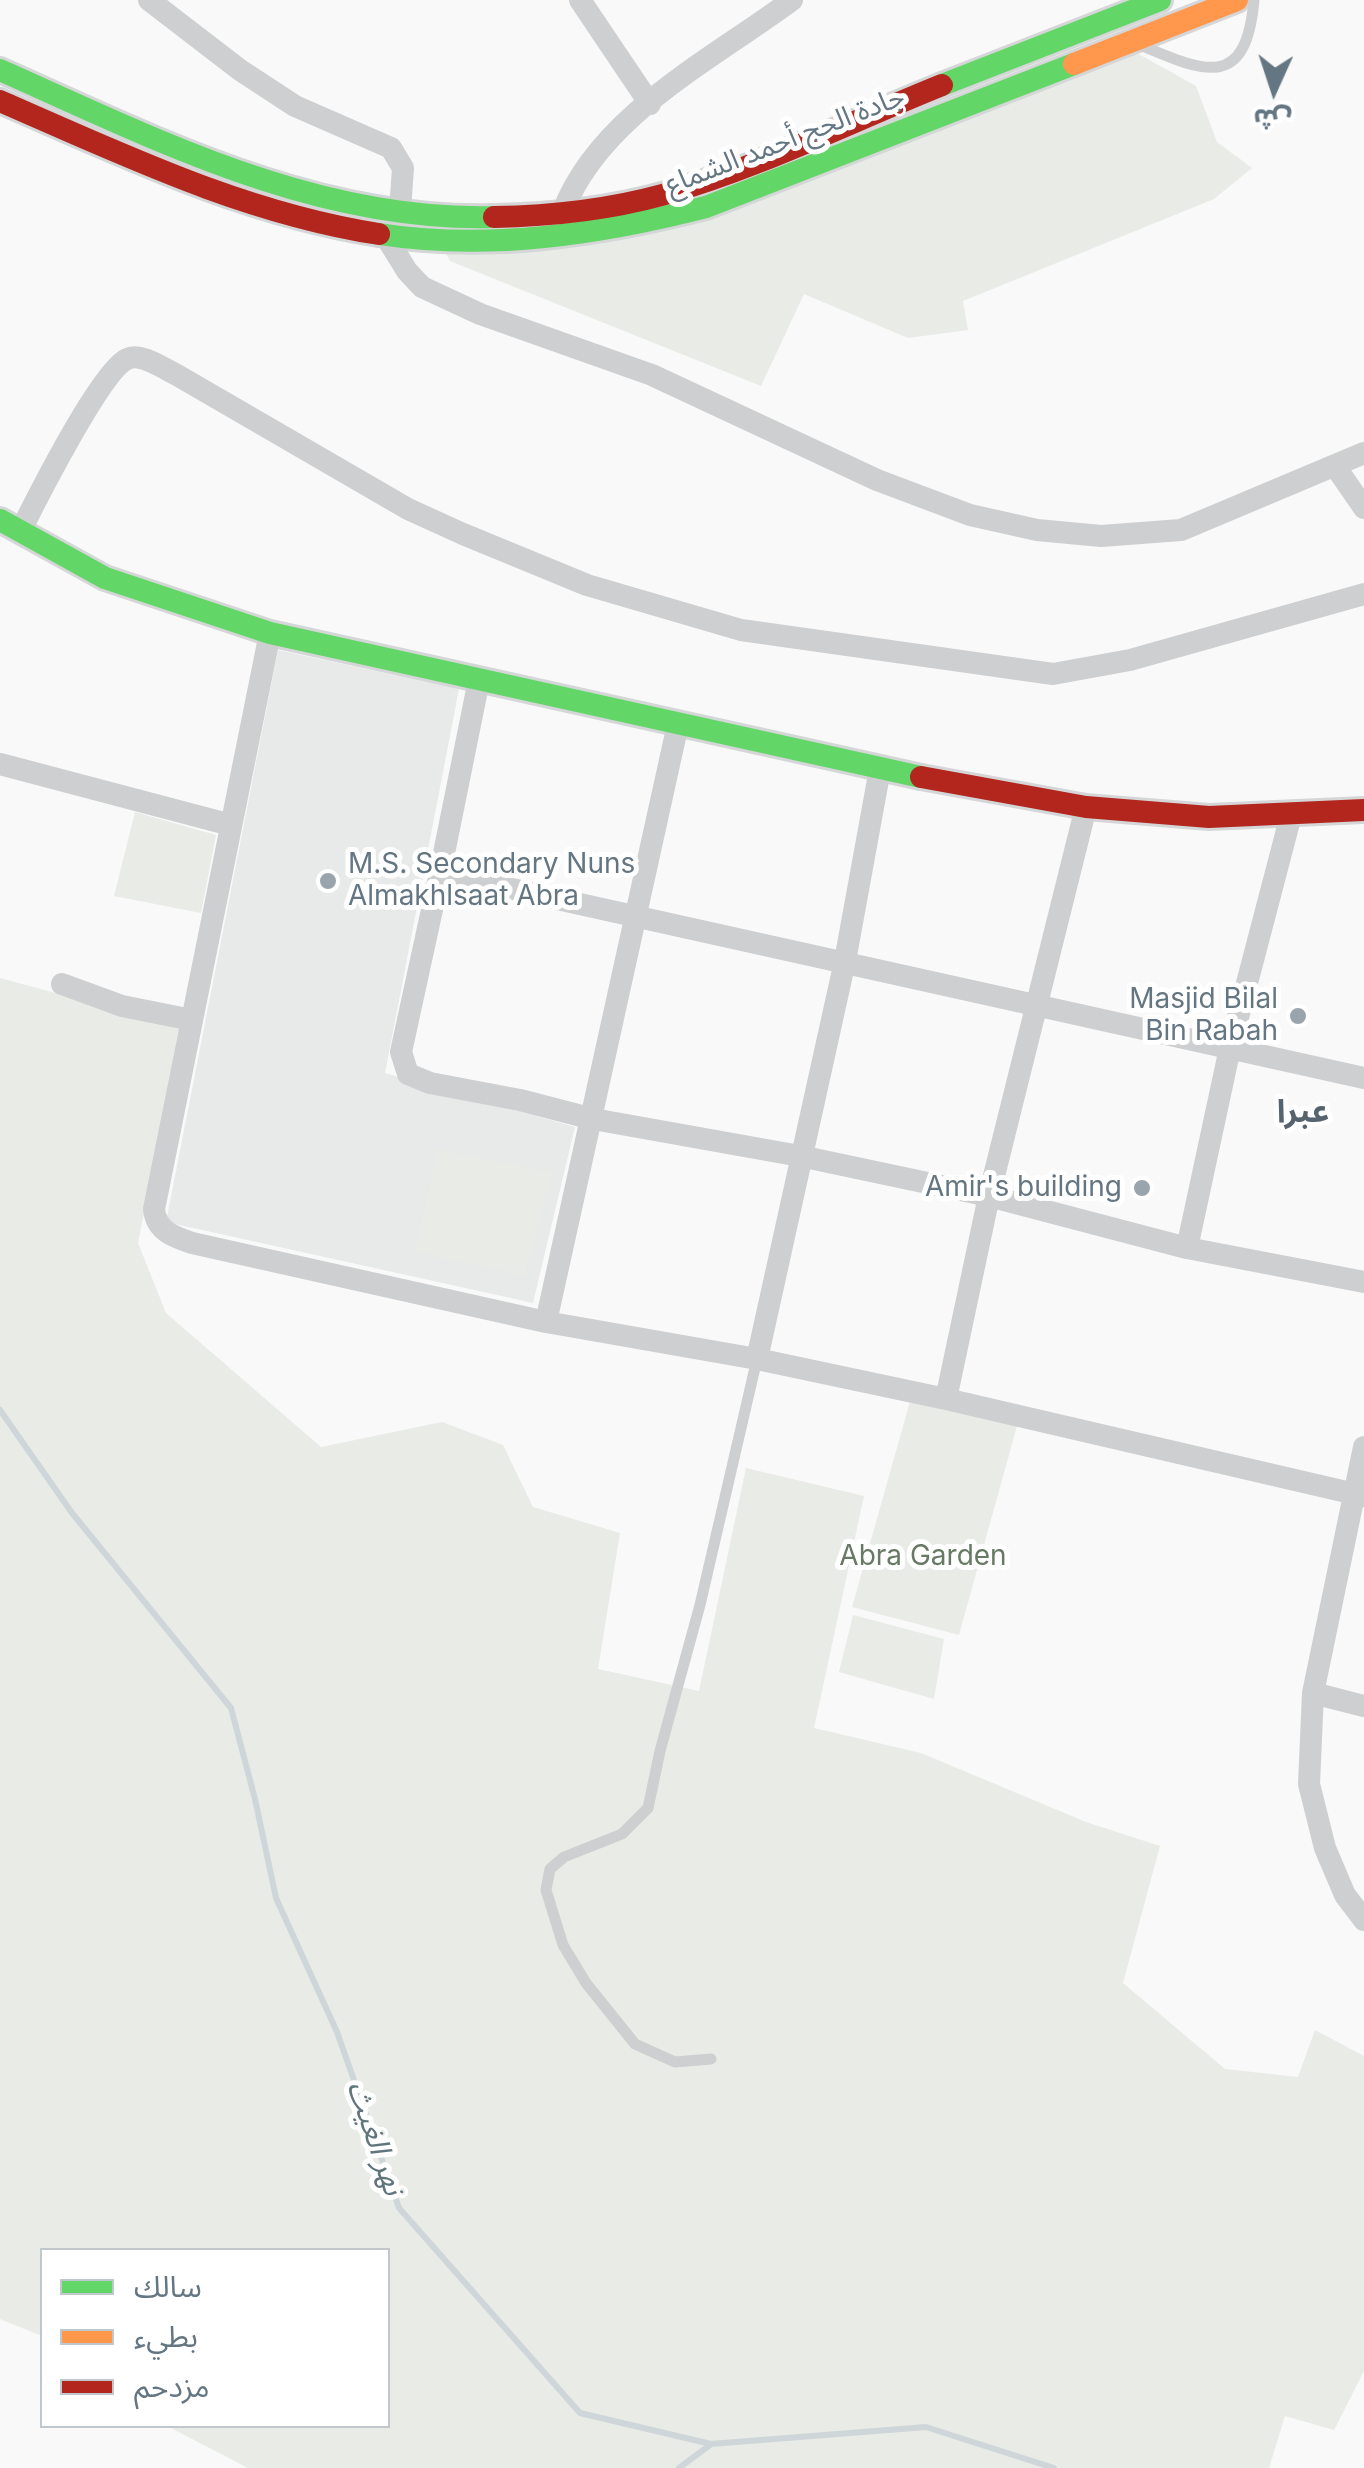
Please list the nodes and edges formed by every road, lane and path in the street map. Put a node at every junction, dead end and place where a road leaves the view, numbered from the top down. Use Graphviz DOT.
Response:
graph roads {
  1 [pos="150,0"];
  2 [pos="580,0"];
  3 [pos="792,0"];
  4 [pos="1160,0"];
  5 [pos="1236,0"];
  6 [pos="1254,0"];
  7 [pos="1132,41"];
  8 [pos="0,70"];
  9 [pos="0,101"];
  10 [pos="650,104"];
  11 [pos="400,211"];
  12 [pos="563,211"];
  13 [pos="386,237"];
  14 [pos="1364,453"];
  15 [pos="1335,466"];
  16 [pos="1364,508"];
  17 [pos="10,525"];
  18 [pos="1364,594"];
  19 [pos="270,633"];
  20 [pos="479,680"];
  21 [pos="678,724"];
  22 [pos="0,764"];
  23 [pos="880,769"];
  24 [pos="1086,807"];
  25 [pos="1364,810"];
  26 [pos="1291,814"];
  27 [pos="231,825"];
  28 [pos="440,873"];
  29 [pos="636,917"];
  30 [pos="845,961"];
  31 [pos="62,984"];
  32 [pos="1036,1006"];
  33 [pos="192,1020"];
  34 [pos="1230,1048"];
  35 [pos="1364,1078"];
  36 [pos="593,1119"];
  37 [pos="800,1156"];
  38 [pos="989,1196"];
  39 [pos="1187,1248"];
  40 [pos="1364,1282"];
  41 [pos="546,1322"];
  42 [pos="758,1359"];
  43 [pos="946,1399"];
  44 [pos="1364,1447"];
  45 [pos="1360,1495"];
  46 [pos="1313,1694"];
  47 [pos="1364,1706"];
  48 [pos="1364,1920"];
  49 [pos="710,2059"];
  1 -- 11 [label="street"];
  2 -- 10 [label="street"];
  3 -- 10 [label="street"];
  4 -- 12 [label="main road, جادة الحج أحمد الشماع"];
  5 -- 7 [label="main road, جادة الحج أحمد الشماع"];
  6 -- 7 [label="lane"];
  7 -- 13 [label="main road, جادة الحج أحمد الشماع"];
  8 -- 11 [label="main road, جادة الحج أحمد الشماع"];
  9 -- 13 [label="main road, جادة الحج أحمد الشماع"];
  10 -- 12 [label="street"];
  11 -- 12 [label="main road, جادة الحج أحمد الشماع"];
  13 -- 15 [label="street"];
  14 -- 15 [label="street"];
  15 -- 16 [label="street"];
  17 -- 18 [label="street"];
  17 -- 19 [label="main road"];
  19 -- 20 [label="main road"];
  19 -- 27 [label="street"];
  20 -- 21 [label="main road"];
  20 -- 28 [label="street"];
  21 -- 23 [label="main road"];
  21 -- 29 [label="street"];
  22 -- 27 [label="street"];
  23 -- 24 [label="main road"];
  23 -- 30 [label="street"];
  24 -- 26 [label="main road"];
  24 -- 32 [label="street"];
  25 -- 26 [label="main road"];
  26 -- 34 [label="street"];
  27 -- 33 [label="street"];
  28 -- 29 [label="street"];
  28 -- 36 [label="street"];
  29 -- 30 [label="street"];
  29 -- 36 [label="street"];
  30 -- 32 [label="street"];
  30 -- 37 [label="street"];
  31 -- 33 [label="street"];
  32 -- 34 [label="street"];
  32 -- 38 [label="street"];
  33 -- 41 [label="street"];
  34 -- 35 [label="street"];
  34 -- 39 [label="street"];
  36 -- 37 [label="street"];
  36 -- 41 [label="street"];
  37 -- 38 [label="street"];
  37 -- 42 [label="street"];
  38 -- 39 [label="street"];
  38 -- 43 [label="street"];
  39 -- 40 [label="street"];
  41 -- 42 [label="street"];
  42 -- 43 [label="street"];
  42 -- 49 [label="lane"];
  43 -- 45 [label="street"];
  44 -- 45 [label="street"];
  45 -- 46 [label="street"];
  46 -- 47 [label="street"];
  46 -- 48 [label="street"];
}
